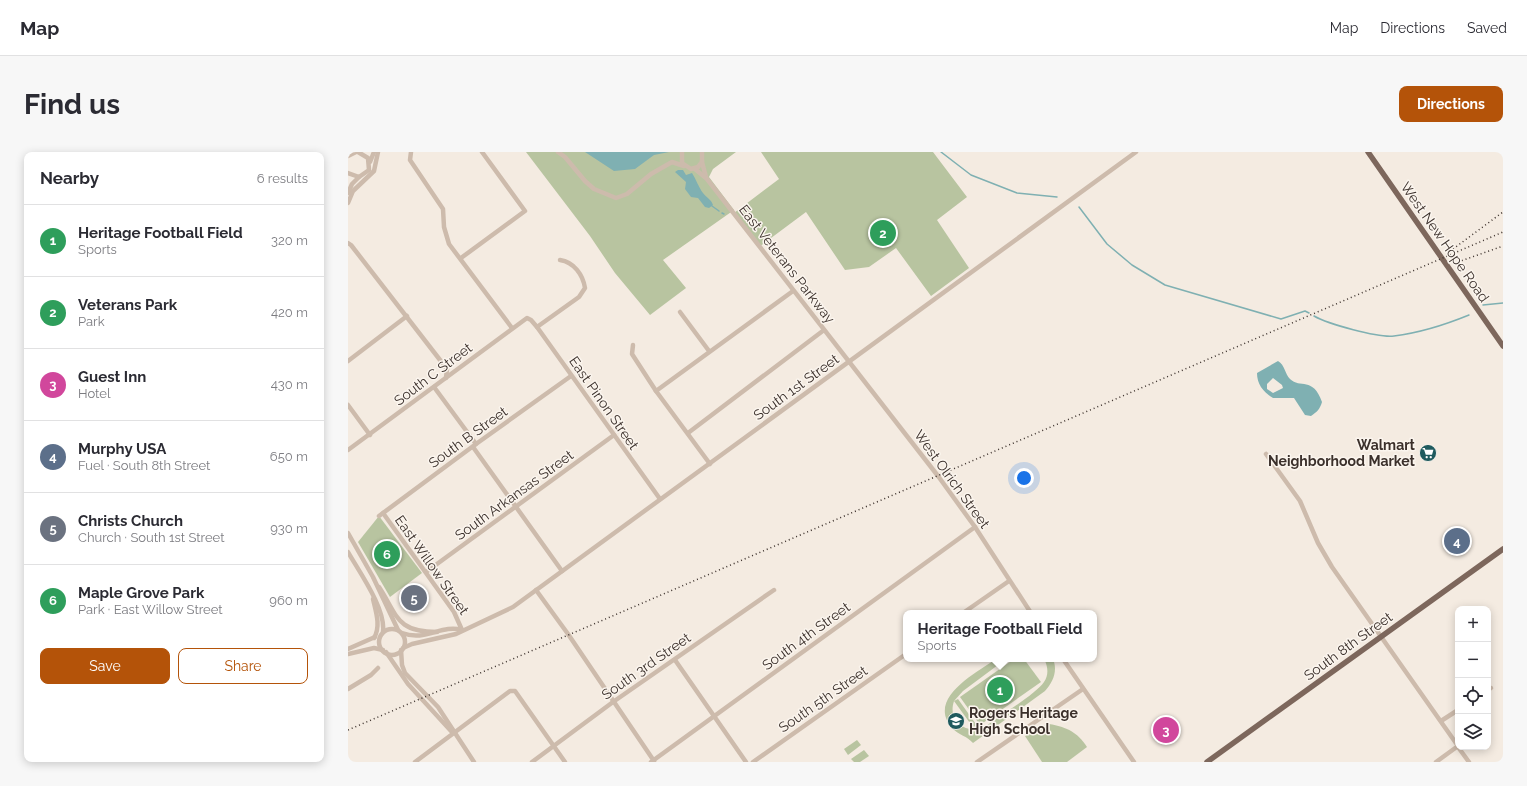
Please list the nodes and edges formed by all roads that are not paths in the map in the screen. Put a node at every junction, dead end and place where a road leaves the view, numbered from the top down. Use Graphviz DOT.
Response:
graph roads {
  1 [pos="358,152"];
  2 [pos="374,152"];
  3 [pos="378,152"];
  4 [pos="411,152"];
  5 [pos="482,152"];
  6 [pos="558,152"];
  7 [pos="702,152"];
  8 [pos="1136,152"];
  9 [pos="1368,152"];
  10 [pos="682,154"];
  11 [pos="348,156"];
  12 [pos="370,162"];
  13 [pos="674,162"];
  14 [pos="702,162"];
  15 [pos="684,166"];
  16 [pos="695,169"];
  17 [pos="348,173"];
  18 [pos="359,177"];
  19 [pos="707,179"];
  20 [pos="348,193"];
  21 [pos="348,203"];
  22 [pos="348,243"];
  23 [pos="461,258"];
  24 [pos="560,260"];
  25 [pos="793,291"];
  26 [pos="680,312"];
  27 [pos="407,316"];
  28 [pos="531,320"];
  29 [pos="537,327"];
  30 [pos="512,328"];
  31 [pos="824,330"];
  32 [pos="632,345"];
  33 [pos="1503,346"];
  34 [pos="709,351"];
  35 [pos="348,361"];
  36 [pos="849,362"];
  37 [pos="572,376"];
  38 [pos="446,378"];
  39 [pos="434,388"];
  40 [pos="656,391"];
  41 [pos="348,405"];
  42 [pos="688,432"];
  43 [pos="370,435"];
  44 [pos="614,435"];
  45 [pos="475,445"];
  46 [pos="348,450"];
  47 [pos="1266,454"];
  48 [pos="710,464"];
  49 [pos="660,500"];
  50 [pos="516,507"];
  51 [pos="381,515"];
  52 [pos="975,527"];
  53 [pos="348,533"];
  54 [pos="1503,549"];
  55 [pos="348,552"];
  56 [pos="562,571"];
  57 [pos="426,572"];
  58 [pos="373,577"];
  59 [pos="1009,581"];
  60 [pos="536,590"];
  61 [pos="774,590"];
  62 [pos="371,594"];
  63 [pos="968,610"];
  64 [pos="1030,610"];
  65 [pos="462,630"];
  66 [pos="399,632"];
  67 [pos="437,632"];
  68 [pos="383,633"];
  69 [pos="1381,636"];
  70 [pos="374,638"];
  71 [pos="348,649"];
  72 [pos="402,649"];
  73 [pos="384,652"];
  74 [pos="348,654"];
  75 [pos="903,656"];
  76 [pos="675,660"];
  77 [pos="1065,662"];
  78 [pos="378,668"];
  79 [pos="348,689"];
  80 [pos="1083,689"];
  81 [pos="613,702"];
  82 [pos="1455,712"];
  83 [pos="714,717"];
  84 [pos="1441,721"];
  85 [pos="454,734"];
  86 [pos="1455,742"];
  87 [pos="554,746"];
  88 [pos="1455,748"];
  89 [pos="1461,750"];
  90 [pos="653,761"];
  91 [pos="415,762"];
  92 [pos="474,762"];
  93 [pos="532,762"];
  94 [pos="565,762"];
  95 [pos="746,762"];
  96 [pos="754,762"];
  97 [pos="977,762"];
  98 [pos="1134,762"];
  99 [pos="1207,762"];
  100 [pos="1436,762"];
  101 [pos="1469,762"];
  1 -- 11 [label="street"];
  1 -- 12 [label="street"];
  2 -- 12 [label="street"];
  3 -- 21 [label="street"];
  4 -- 23 [label="street"];
  5 -- 23 [label="street"];
  6 -- 13 [label="street"];
  7 -- 14 [label="street, East Veterans Parkway"];
  8 -- 36 [label="street, South 1st Street"];
  9 -- 33 [label="main road, West New Hope Road"];
  10 -- 13 [label="street"];
  10 -- 15 [label="street"];
  12 -- 18 [label="street"];
  13 -- 15 [label="street, East Veterans Parkway"];
  14 -- 16 [label="street"];
  14 -- 19 [label="street, East Veterans Parkway"];
  15 -- 16 [label="street, East Veterans Parkway"];
  16 -- 19 [label="street, East Veterans Parkway"];
  17 -- 18 [label="street"];
  18 -- 20 [label="street"];
  19 -- 25 [label="street, East Veterans Parkway"];
  22 -- 27 [label="street"];
  23 -- 30 [label="street"];
  24 -- 29 [label="street"];
  25 -- 31 [label="street, East Veterans Parkway"];
  25 -- 34 [label="street"];
  26 -- 34 [label="street"];
  27 -- 35 [label="street"];
  27 -- 38 [label="street"];
  28 -- 29 [label="street, East Pinon Street"];
  28 -- 30 [label="street, South C Street"];
  29 -- 37 [label="street, East Pinon Street"];
  30 -- 38 [label="street, South C Street"];
  31 -- 36 [label="street, East Veterans Parkway"];
  31 -- 42 [label="street"];
  32 -- 40 [label="street"];
  34 -- 40 [label="street"];
  36 -- 48 [label="street, South 1st Street"];
  36 -- 52 [label="street, West Olrich Street"];
  37 -- 44 [label="street, East Pinon Street"];
  37 -- 45 [label="street, South B Street"];
  38 -- 39 [label="street, South C Street"];
  39 -- 43 [label="street, South C Street"];
  39 -- 45 [label="street"];
  40 -- 42 [label="street"];
  41 -- 43 [label="street"];
  42 -- 48 [label="street"];
  43 -- 46 [label="street, South C Street"];
  44 -- 49 [label="street, East Pinon Street"];
  44 -- 50 [label="street, South Arkansas Street"];
  45 -- 50 [label="street"];
  45 -- 51 [label="street, South B Street"];
  47 -- 69 [label="street"];
  48 -- 49 [label="street, South 1st Street"];
  49 -- 56 [label="street, South 1st Street"];
  50 -- 56 [label="street"];
  50 -- 57 [label="street, South Arkansas Street"];
  51 -- 57 [label="street, East Willow Street"];
  52 -- 59 [label="street, West Olrich Street"];
  52 -- 83 [label="street, South 4th Street"];
  53 -- 58 [label="street"];
  54 -- 69 [label="main road, South 8th Street"];
  55 -- 62 [label="street"];
  56 -- 60 [label="street, South 1st Street"];
  57 -- 65 [label="street, East Willow Street"];
  58 -- 66 [label="street"];
  58 -- 67 [label="street, South 1st Street"];
  59 -- 63 [label="street"];
  59 -- 64 [label="street, West Olrich Street"];
  60 -- 65 [label="street, South 1st Street"];
  60 -- 81 [label="street"];
  61 -- 76 [label="street, South 3rd Street"];
  62 -- 68 [label="street"];
  62 -- 70 [label="street"];
  65 -- 67 [label="street, South 1st Street"];
  65 -- 72 [label="street, South 1st Street"];
  66 -- 67 [label="street, South 1st Street"];
  66 -- 68 [label="street"];
  66 -- 72 [label="street"];
  68 -- 70 [label="street"];
  68 -- 73 [label="street"];
  69 -- 84 [label="street"];
  69 -- 99 [label="main road, South 8th Street"];
  70 -- 71 [label="street"];
  72 -- 73 [label="street"];
  72 -- 85 [label="street"];
  73 -- 74 [label="street"];
  73 -- 85 [label="street"];
  75 -- 96 [label="street, South 5th Street"];
  76 -- 81 [label="street, South 3rd Street"];
  76 -- 83 [label="street"];
  77 -- 80 [label="street"];
  78 -- 79 [label="street"];
  80 -- 97 [label="street"];
  80 -- 98 [label="street"];
  81 -- 87 [label="street, South 3rd Street"];
  81 -- 90 [label="street"];
  82 -- 84 [label="street"];
  83 -- 90 [label="street, South 4th Street"];
  83 -- 95 [label="street"];
  84 -- 86 [label="street"];
  85 -- 87 [label="street"];
  85 -- 91 [label="street"];
  85 -- 92 [label="street"];
  87 -- 93 [label="street, South 3rd Street"];
  87 -- 94 [label="street"];
  88 -- 100 [label="street"];
  89 -- 101 [label="street"];
}
